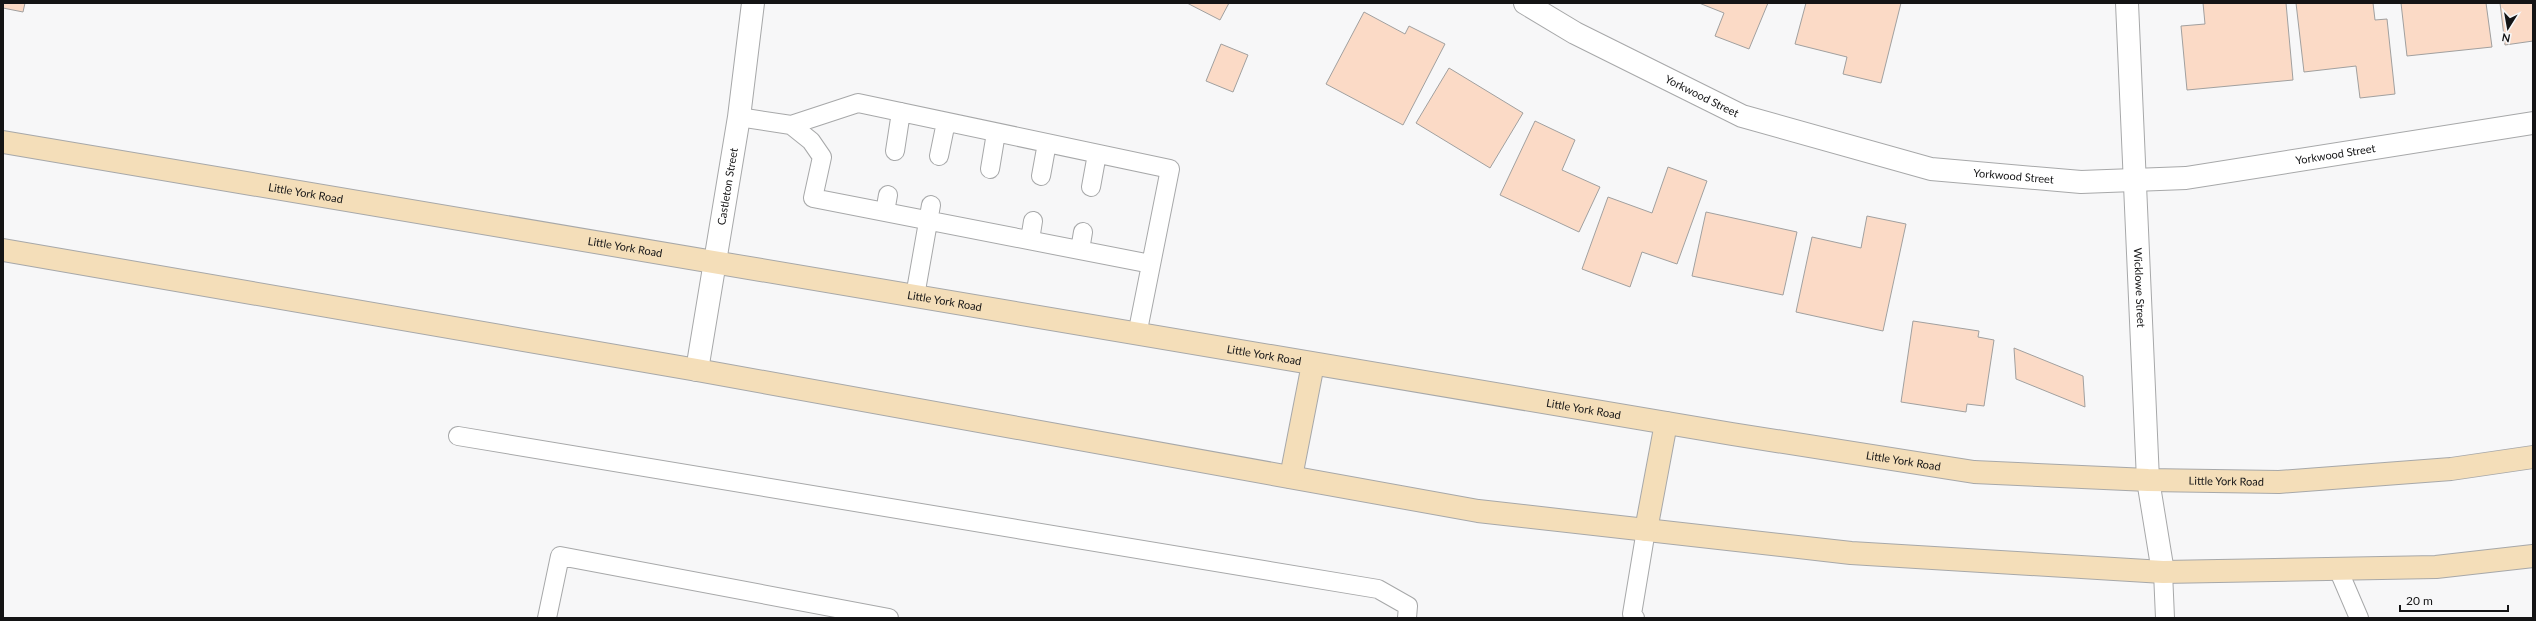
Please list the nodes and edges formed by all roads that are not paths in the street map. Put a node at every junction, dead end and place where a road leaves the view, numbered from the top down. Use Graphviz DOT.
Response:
graph roads {
  1 [pos="753,3"];
  2 [pos="1525,3"];
  3 [pos="2128,3"];
  4 [pos="901,112"];
  5 [pos="739,117"];
  6 [pos="946,122"];
  7 [pos="2533,123"];
  8 [pos="791,124"];
  9 [pos="996,133"];
  10 [pos="3,142"];
  11 [pos="1046,143"];
  12 [pos="895,151"];
  13 [pos="1097,154"];
  14 [pos="939,156"];
  15 [pos="990,169"];
  16 [pos="1041,176"];
  17 [pos="2134,180"];
  18 [pos="1091,186"];
  19 [pos="929,213"];
  20 [pos="1033,221"];
  21 [pos="1083,232"];
  22 [pos="1030,240"];
  23 [pos="3,250"];
  24 [pos="1080,250"];
  25 [pos="714,263"];
  26 [pos="1151,264"];
  27 [pos="915,296"];
  28 [pos="1137,335"];
  29 [pos="1314,364"];
  30 [pos="697,370"];
  31 [pos="1666,423"];
  32 [pos="458,436"];
  33 [pos="2533,457"];
  34 [pos="1291,477"];
  35 [pos="2148,480"];
  36 [pos="1646,530"];
  37 [pos="2533,556"];
  38 [pos="2338,569"];
  39 [pos="2163,572"];
  40 [pos="1631,617"];
  41 [pos="547,618"];
  42 [pos="888,618"];
  43 [pos="1407,618"];
  44 [pos="2165,618"];
  45 [pos="2359,618"];
  1 -- 5 [label="street, Castleton Street"];
  2 -- 17 [label="street, Yorkwood Street"];
  3 -- 17 [label="street, Wicklowe Street"];
  4 -- 6 [label="lane"];
  4 -- 8 [label="lane"];
  4 -- 12 [label="lane"];
  5 -- 8 [label="lane"];
  5 -- 25 [label="street, Castleton Street"];
  6 -- 9 [label="lane"];
  6 -- 14 [label="lane"];
  7 -- 17 [label="street, Yorkwood Street"];
  8 -- 19 [label="lane"];
  9 -- 11 [label="lane"];
  9 -- 15 [label="lane"];
  10 -- 25 [label="main road, Little York Road"];
  11 -- 13 [label="lane"];
  11 -- 16 [label="lane"];
  13 -- 18 [label="lane"];
  13 -- 26 [label="lane"];
  17 -- 35 [label="street, Wicklowe Street"];
  19 -- 22 [label="lane"];
  19 -- 27 [label="lane"];
  20 -- 22 [label="lane"];
  21 -- 24 [label="lane"];
  22 -- 24 [label="lane"];
  23 -- 30 [label="main road"];
  24 -- 26 [label="lane"];
  25 -- 27 [label="main road, Little York Road"];
  25 -- 30 [label="street, Castleton Street"];
  26 -- 28 [label="lane"];
  27 -- 28 [label="main road, Little York Road"];
  28 -- 29 [label="main road, Little York Road"];
  29 -- 31 [label="main road, Little York Road"];
  29 -- 34 [label="main road"];
  30 -- 34 [label="main road"];
  31 -- 35 [label="main road, Little York Road"];
  31 -- 36 [label="main road"];
  32 -- 43 [label="lane"];
  33 -- 35 [label="main road, Little York Road"];
  34 -- 36 [label="main road"];
  35 -- 39 [label="street, Wicklowe Street"];
  36 -- 39 [label="main road"];
  36 -- 40 [label="lane"];
  37 -- 38 [label="main road"];
  38 -- 39 [label="main road"];
  38 -- 45 [label="lane"];
  39 -- 44 [label="lane"];
  41 -- 42 [label="lane"];
}
